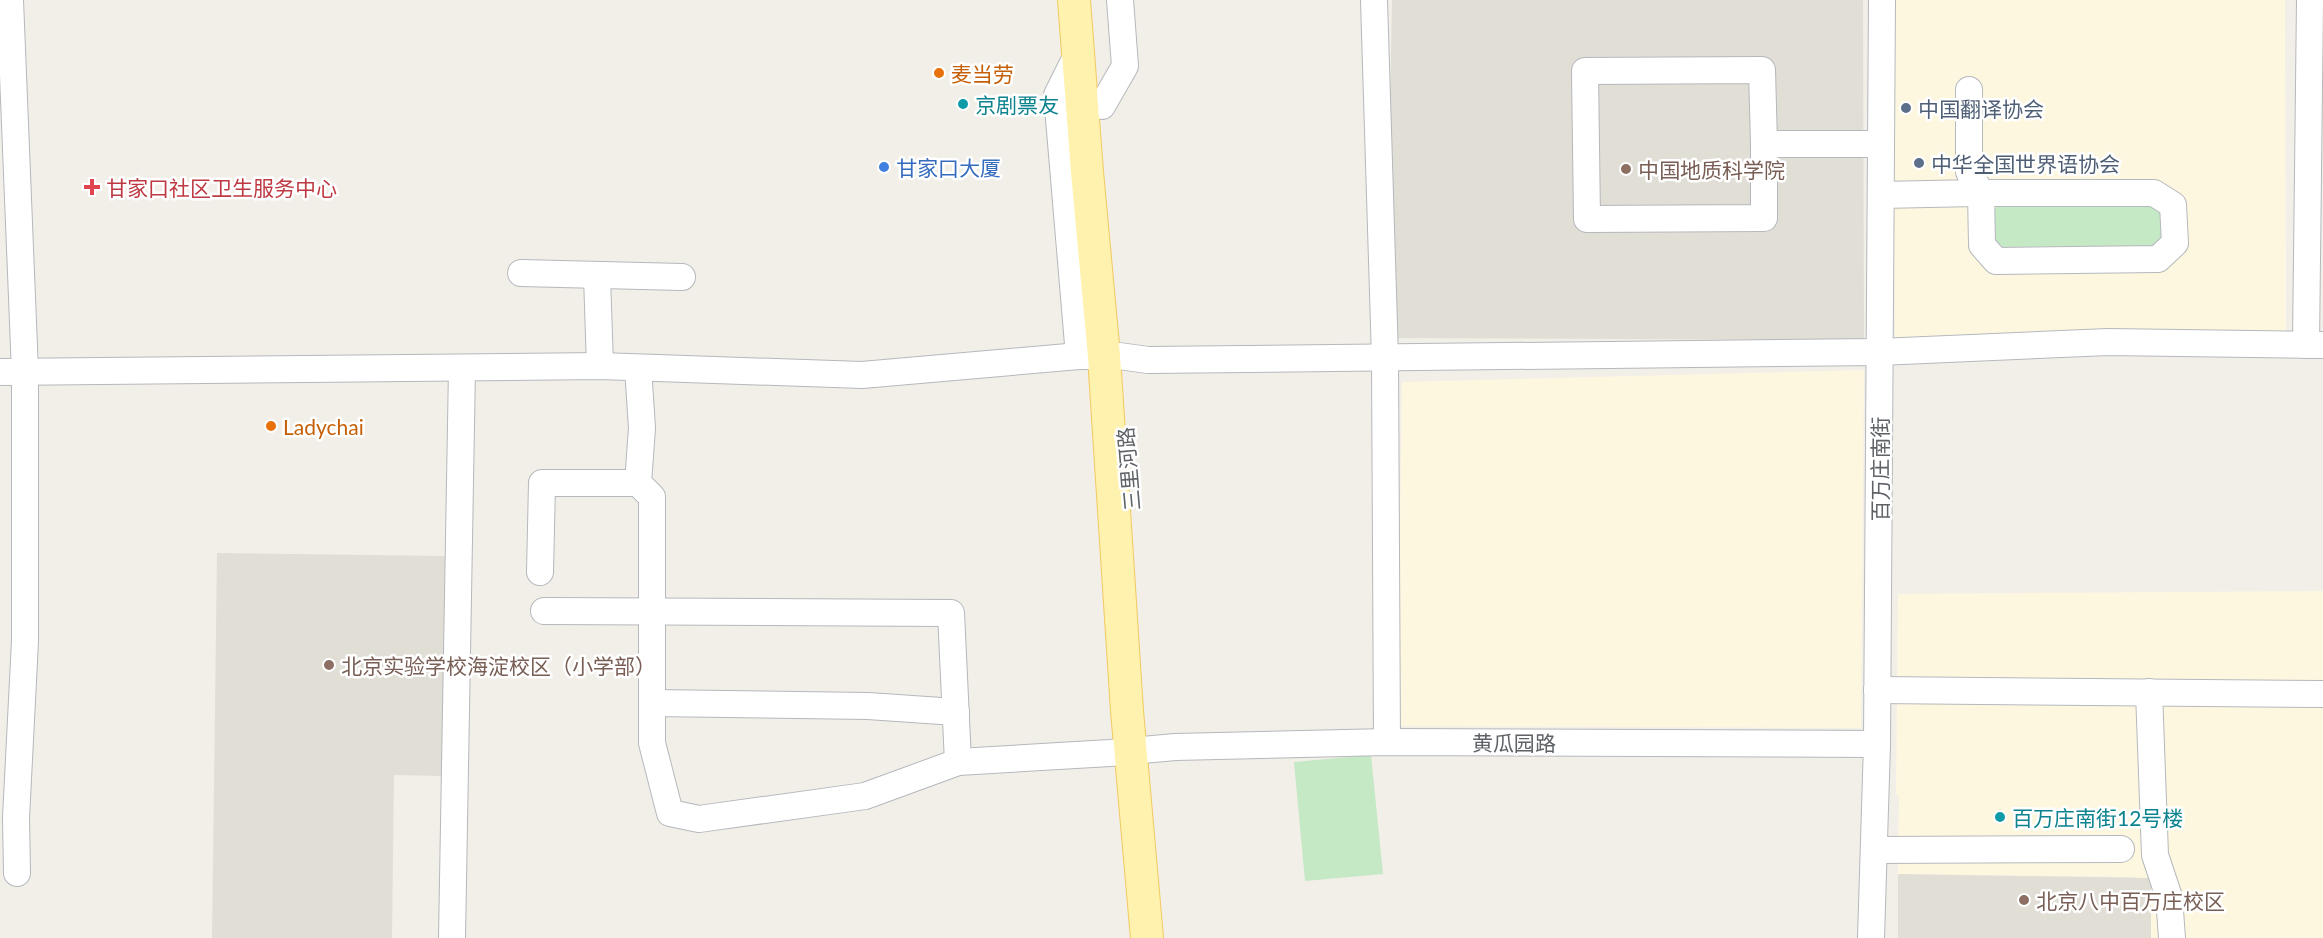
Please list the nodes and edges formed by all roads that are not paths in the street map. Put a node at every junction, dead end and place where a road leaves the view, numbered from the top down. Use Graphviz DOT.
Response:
graph roads {
  1 [pos="10,0"];
  2 [pos="1074,0"];
  3 [pos="1096,0"];
  4 [pos="1120,0"];
  5 [pos="1374,0"];
  6 [pos="1882,0"];
  7 [pos="2310,0"];
  8 [pos="1969,90"];
  9 [pos="1102,106"];
  10 [pos="1764,144"];
  11 [pos="1881,144"];
  12 [pos="1981,193"];
  13 [pos="1881,195"];
  14 [pos="521,273"];
  15 [pos="597,276"];
  16 [pos="682,277"];
  17 [pos="2315,345"];
  18 [pos="1880,352"];
  19 [pos="1101,356"];
  20 [pos="1385,358"];
  21 [pos="600,366"];
  22 [pos="462,368"];
  23 [pos="638,368"];
  24 [pos="12,372"];
  25 [pos="638,483"];
  26 [pos="540,572"];
  27 [pos="652,610"];
  28 [pos="544,611"];
  29 [pos="1878,690"];
  30 [pos="2149,692"];
  31 [pos="2323,694"];
  32 [pos="652,703"];
  33 [pos="956,712"];
  34 [pos="1387,742"];
  35 [pos="1877,744"];
  36 [pos="1141,750"];
  37 [pos="958,762"];
  38 [pos="2121,849"];
  39 [pos="1874,850"];
  40 [pos="17,873"];
  41 [pos="452,938"];
  42 [pos="1147,938"];
  43 [pos="1167,938"];
  44 [pos="1871,938"];
  45 [pos="2172,938"];
  1 -- 24 [label="street"];
  2 -- 19 [label="main road, 三里河路"];
  3 -- 9 [label="main road, 三里河路"];
  4 -- 9 [label="street"];
  5 -- 20 [label="street"];
  6 -- 11 [label="street, 百万庄南街"];
  7 -- 17 [label="street"];
  8 -- 12 [label="street"];
  9 -- 19 [label="main road, 三里河路"];
  10 -- 10 [label="street"];
  10 -- 11 [label="street"];
  11 -- 13 [label="street, 百万庄南街"];
  12 -- 12 [label="street"];
  12 -- 13 [label="street"];
  13 -- 18 [label="street, 百万庄南街"];
  14 -- 15 [label="street"];
  15 -- 16 [label="street"];
  15 -- 21 [label="street"];
  17 -- 18 [label="street"];
  18 -- 20 [label="street"];
  18 -- 29 [label="street, 百万庄南街"];
  19 -- 20 [label="street"];
  19 -- 23 [label="street"];
  19 -- 36 [label="main road, 三里河路"];
  20 -- 34 [label="street"];
  21 -- 22 [label="street"];
  21 -- 23 [label="street"];
  22 -- 24 [label="street"];
  22 -- 41 [label="street"];
  23 -- 25 [label="street"];
  24 -- 40 [label="street"];
  25 -- 26 [label="street"];
  25 -- 27 [label="street"];
  27 -- 28 [label="street"];
  27 -- 32 [label="street"];
  27 -- 33 [label="street"];
  29 -- 30 [label="street"];
  29 -- 35 [label="street, 百万庄南街"];
  30 -- 31 [label="street"];
  30 -- 45 [label="street"];
  32 -- 33 [label="street"];
  32 -- 37 [label="street, 黄瓜园路"];
  33 -- 37 [label="street"];
  34 -- 35 [label="street, 黄瓜园路"];
  34 -- 36 [label="street, 黄瓜园路"];
  35 -- 39 [label="street, 百万庄南街"];
  36 -- 37 [label="street, 黄瓜园路"];
  36 -- 42 [label="main road, 三里河路"];
  36 -- 43 [label="main road, 三里河路"];
  38 -- 39 [label="street"];
  39 -- 44 [label="street, 百万庄南街"];
}
